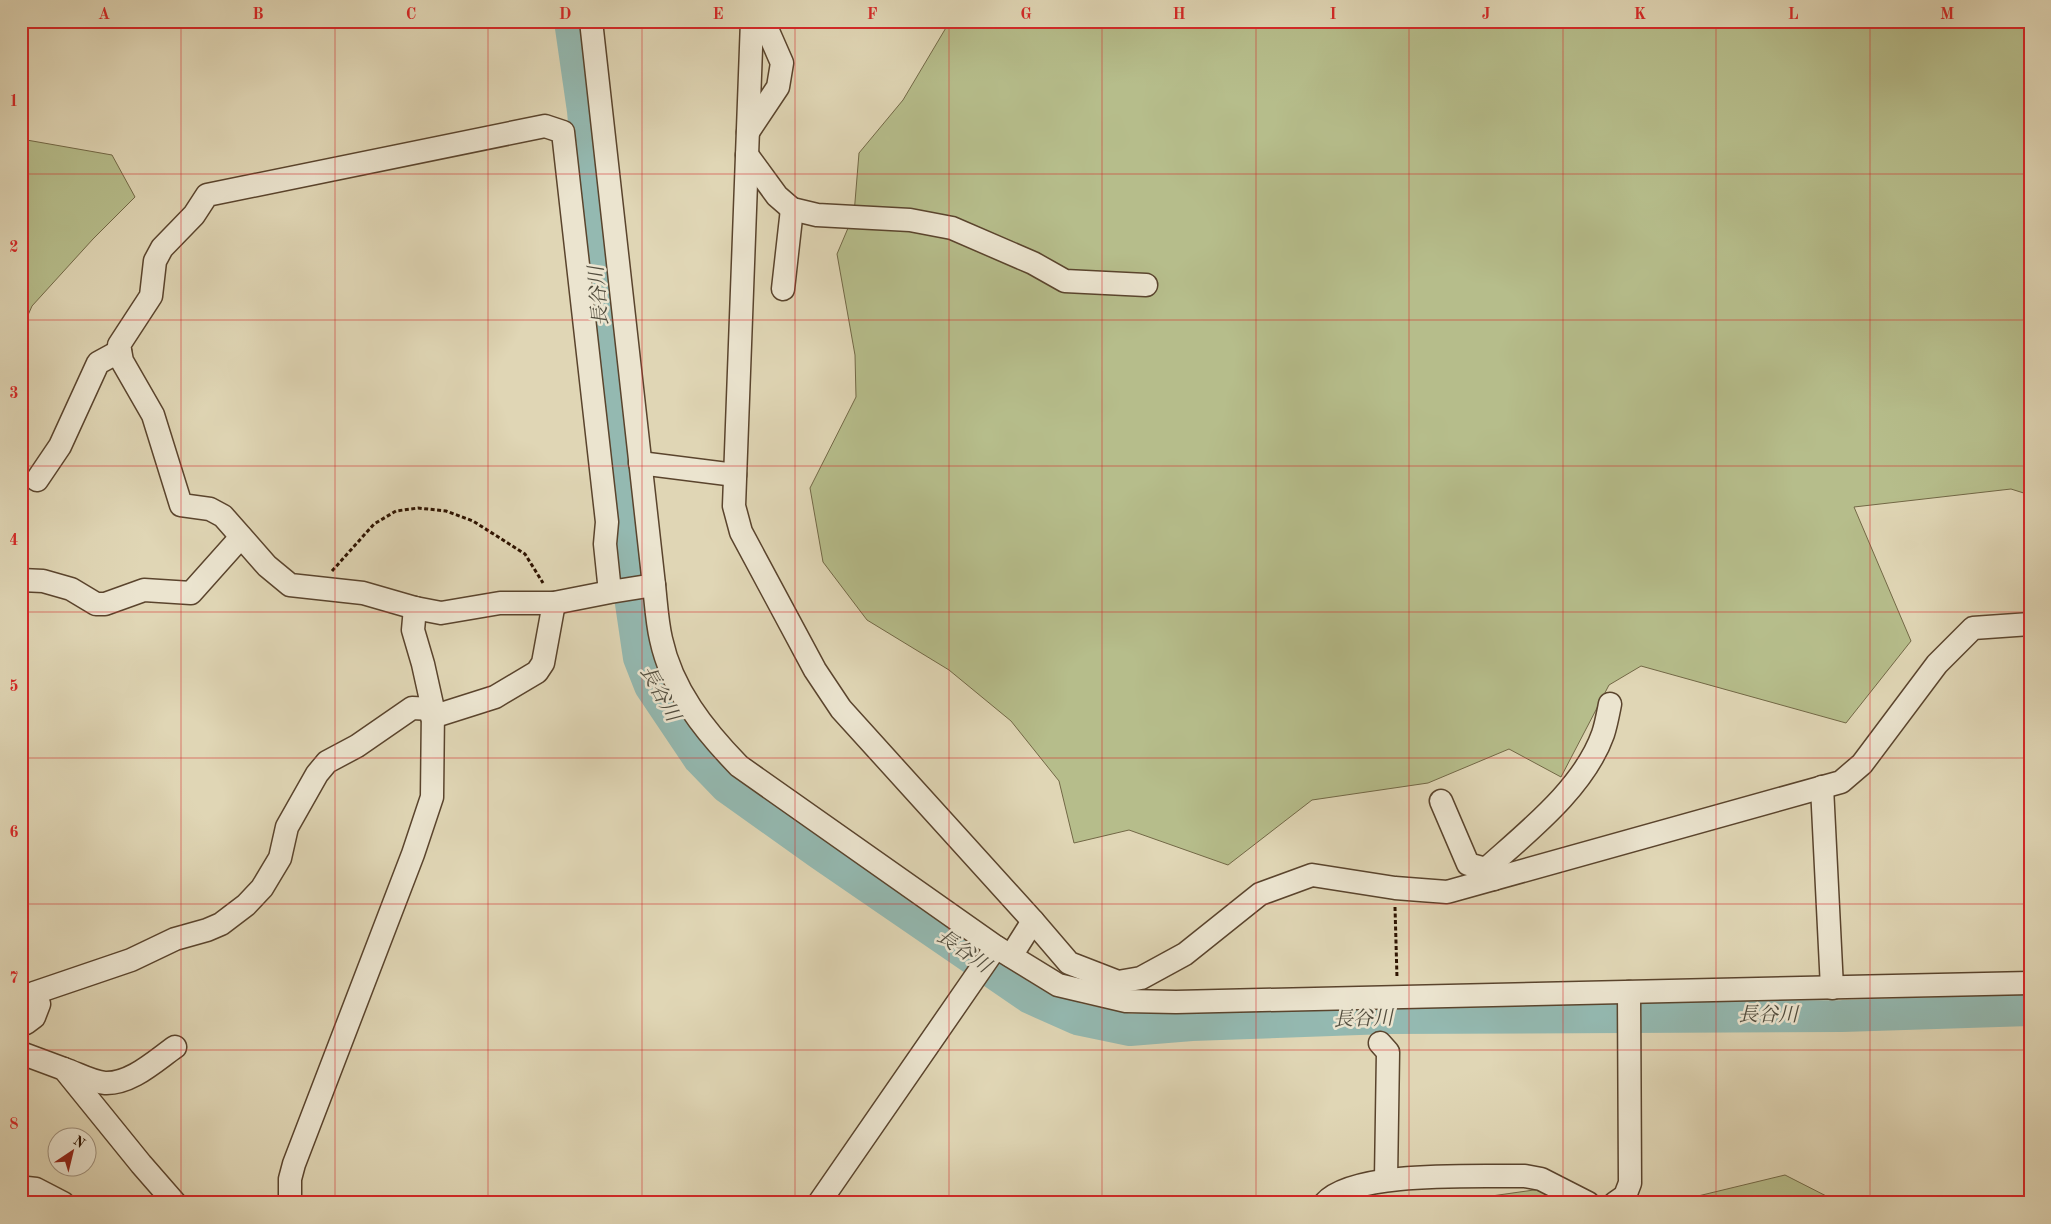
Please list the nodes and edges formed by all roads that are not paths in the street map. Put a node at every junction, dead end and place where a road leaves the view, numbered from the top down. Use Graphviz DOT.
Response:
graph roads {
  1 [pos="591,21"];
  2 [pos="752,21"];
  3 [pos="760,21"];
  4 [pos="748,132"];
  5 [pos="747,154"];
  6 [pos="792,209"];
  7 [pos="1146,284"];
  8 [pos="783,289"];
  9 [pos="120,351"];
  10 [pos="640,463"];
  11 [pos="735,474"];
  12 [pos="37,480"];
  13 [pos="242,537"];
  14 [pos="21,580"];
  15 [pos="654,585"];
  16 [pos="610,592"];
  17 [pos="558,602"];
  18 [pos="415,608"];
  19 [pos="2030,624"];
  20 [pos="1610,704"];
  21 [pos="432,713"];
  22 [pos="1822,787"];
  23 [pos="1441,801"];
  24 [pos="1490,874"];
  25 [pos="1033,921"];
  26 [pos="1003,951"];
  27 [pos="2030,983"];
  28 [pos="1832,988"];
  29 [pos="1629,992"];
  30 [pos="21,1023"];
  31 [pos="1380,1043"];
  32 [pos="175,1047"];
  33 [pos="21,1052"];
  34 [pos="64,1069"];
  35 [pos="1386,1179"];
  36 [pos="21,1193"];
  37 [pos="63,1203"];
  38 [pos="175,1203"];
  39 [pos="290,1203"];
  40 [pos="818,1203"];
  41 [pos="1325,1203"];
  42 [pos="1588,1203"];
  43 [pos="1615,1203"];
  1 -- 10 [label="street"];
  2 -- 4 [label="street"];
  3 -- 4 [label="street"];
  4 -- 5 [label="street"];
  5 -- 6 [label="street"];
  5 -- 11 [label="street"];
  6 -- 7 [label="street"];
  6 -- 8 [label="street"];
  9 -- 12 [label="street"];
  9 -- 13 [label="street"];
  9 -- 16 [label="street"];
  10 -- 11 [label="street"];
  10 -- 15 [label="street"];
  11 -- 25 [label="street"];
  13 -- 14 [label="street"];
  13 -- 18 [label="street"];
  15 -- 16 [label="street"];
  15 -- 26 [label="street"];
  16 -- 17 [label="street"];
  17 -- 18 [label="street"];
  17 -- 21 [label="street"];
  18 -- 21 [label="street"];
  19 -- 22 [label="street"];
  20 -- 24 [label="street"];
  21 -- 30 [label="street"];
  21 -- 39 [label="street"];
  22 -- 24 [label="street"];
  22 -- 28 [label="street"];
  23 -- 24 [label="street"];
  24 -- 25 [label="street"];
  25 -- 26 [label="street"];
  26 -- 29 [label="street"];
  26 -- 40 [label="street"];
  27 -- 28 [label="street"];
  28 -- 29 [label="street"];
  29 -- 43 [label="street"];
  31 -- 35 [label="street"];
  32 -- 34 [label="street"];
  33 -- 34 [label="street"];
  34 -- 38 [label="street"];
  35 -- 41 [label="street"];
  35 -- 42 [label="street"];
  36 -- 37 [label="street"];
}
